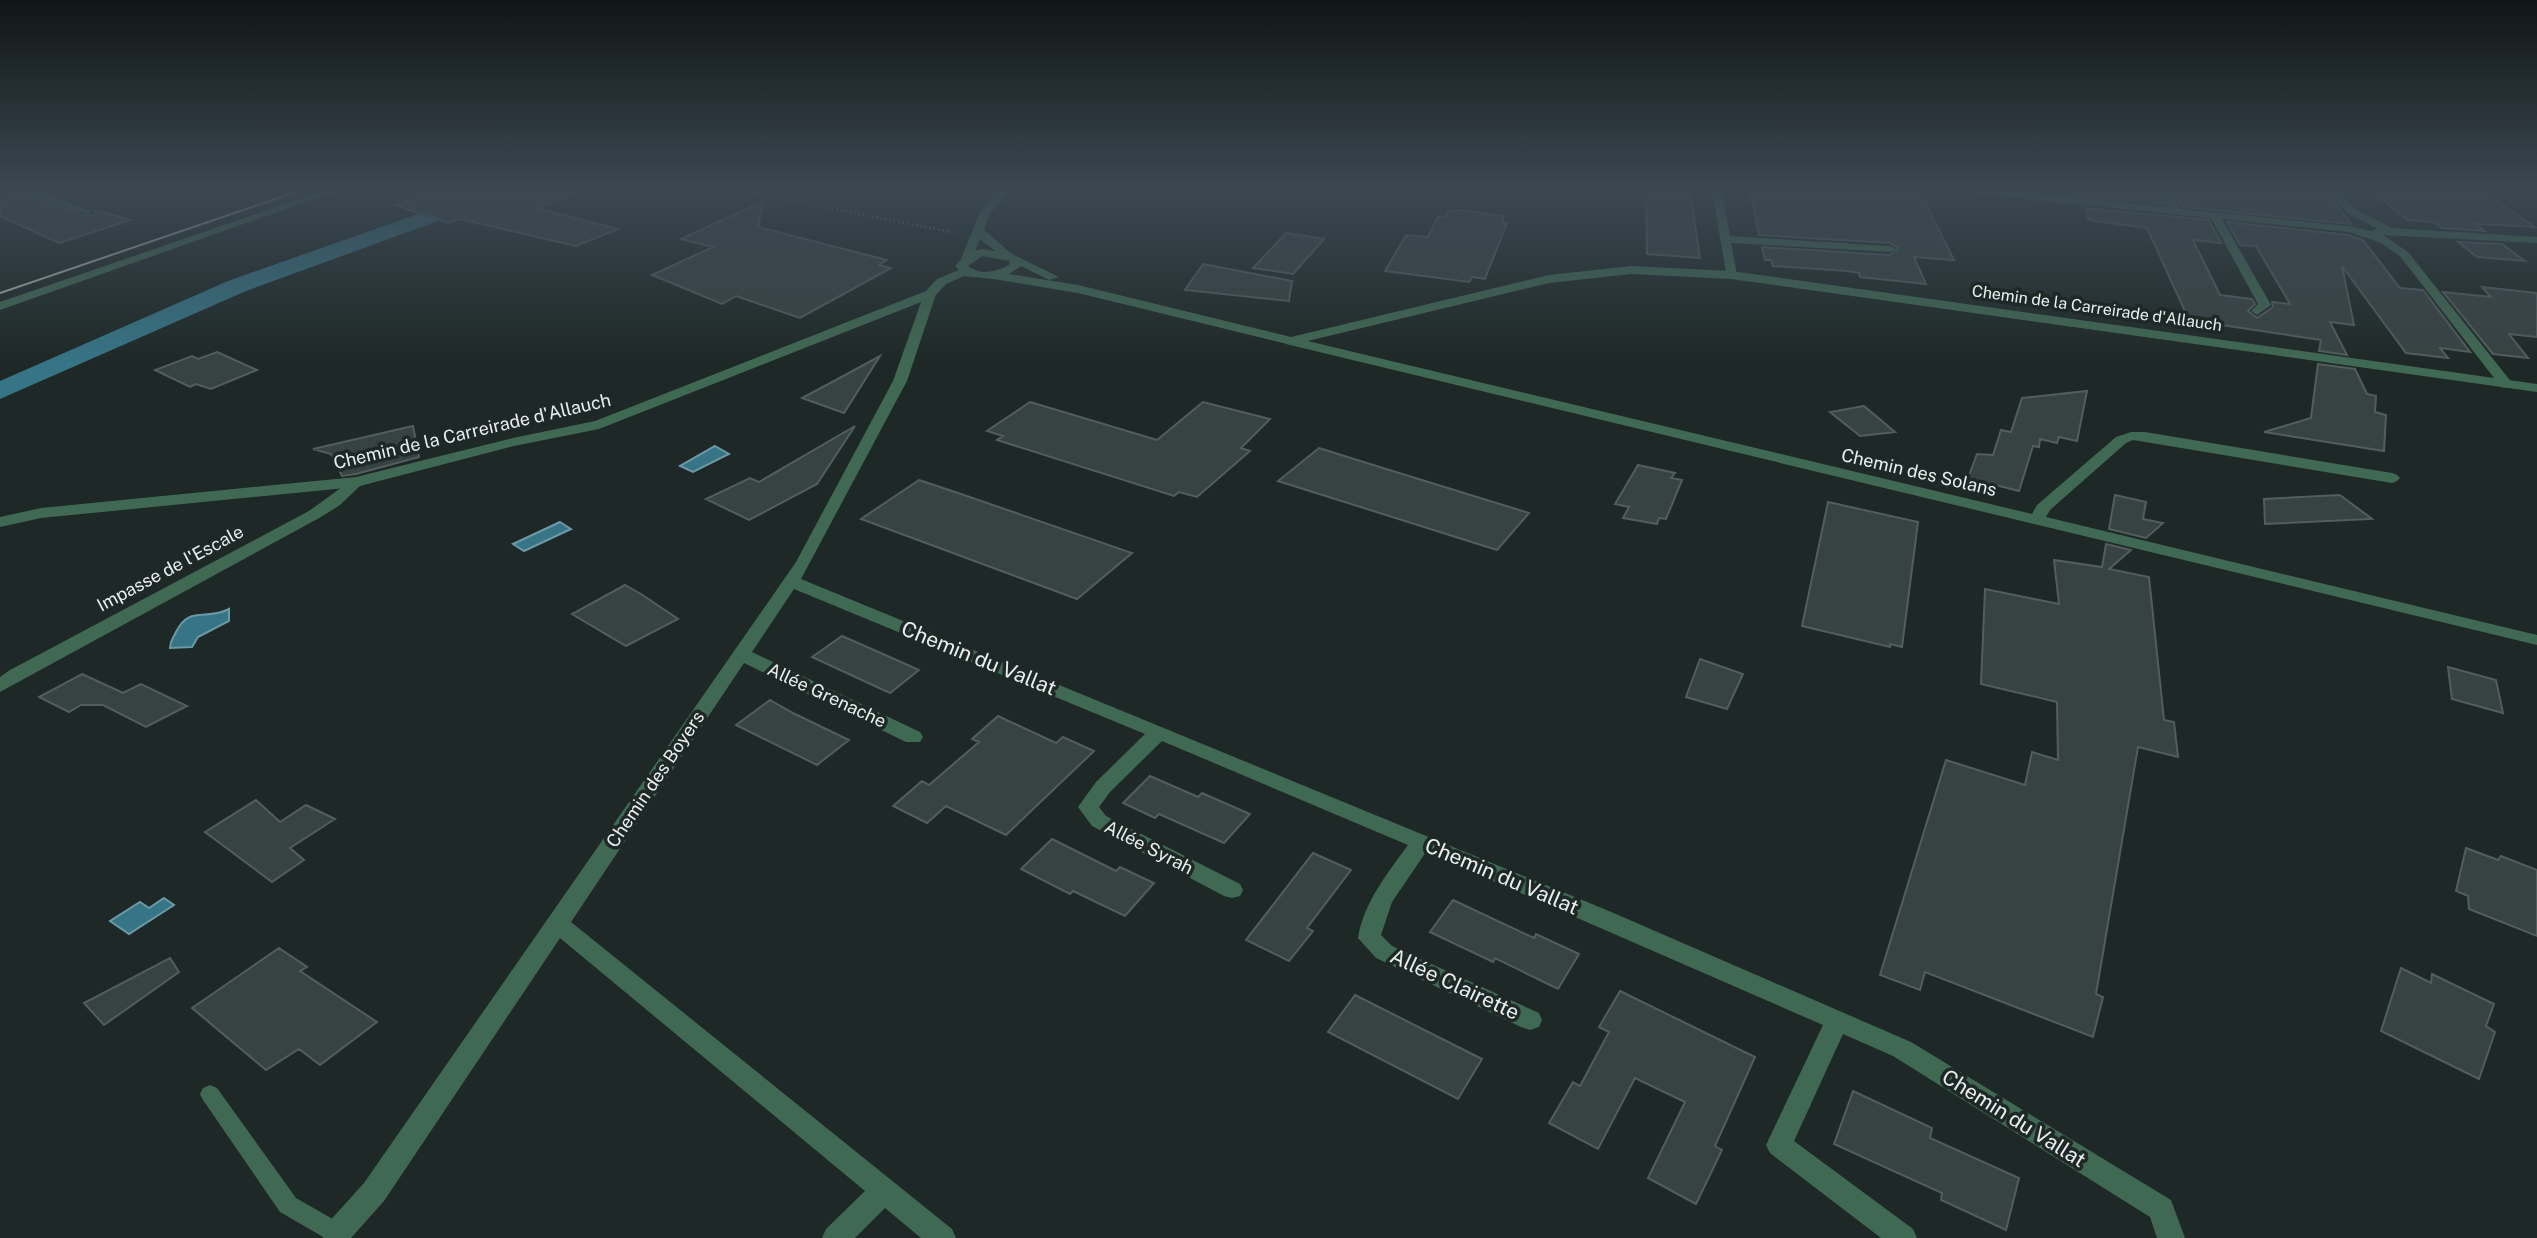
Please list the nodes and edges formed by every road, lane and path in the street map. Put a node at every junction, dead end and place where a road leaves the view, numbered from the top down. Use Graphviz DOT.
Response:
graph roads {
  1 [pos="165,249"];
  2 [pos="972,249"];
  3 [pos="1001,249"];
  4 [pos="1726,249"];
  5 [pos="1886,249"];
  6 [pos="1890,249"];
  7 [pos="2234,249"];
  8 [pos="2398,249"];
  9 [pos="1011,257"];
  10 [pos="967,265"];
  11 [pos="992,275"];
  12 [pos="1731,275"];
  13 [pos="1078,289"];
  14 [pos="930,294"];
  15 [pos="0,306"];
  16 [pos="2257,311"];
  17 [pos="1291,341"];
  18 [pos="2506,384"];
  19 [pos="2537,388"];
  20 [pos="2392,478"];
  21 [pos="356,482"];
  22 [pos="2038,520"];
  23 [pos="0,522"];
  24 [pos="790,581"];
  25 [pos="2537,640"];
  26 [pos="740,654"];
  27 [pos="0,686"];
  28 [pos="1159,732"];
  29 [pos="913,737"];
  30 [pos="1422,842"];
  31 [pos="1232,890"];
  32 [pos="557,922"];
  33 [pos="1530,1020"];
  34 [pos="1837,1021"];
  35 [pos="210,1094"];
  36 [pos="884,1190"];
  37 [pos="337,1236"];
  38 [pos="836,1238"];
  39 [pos="942,1238"];
  40 [pos="1903,1238"];
  41 [pos="2171,1238"];
  1 -- 15 [label="street"];
  2 -- 10 [label="street"];
  3 -- 9 [label="street"];
  4 -- 12 [label="street"];
  5 -- 6 [label="street"];
  7 -- 16 [label="street"];
  8 -- 18 [label="street"];
  9 -- 10 [label="street, Chemin de la Carreirade d'Allauch"];
  9 -- 11 [label="street"];
  9 -- 13 [label="street, Chemin de la Carreirade d'Allauch"];
  10 -- 11 [label="street, Chemin de la Carreirade d'Allauch"];
  10 -- 14 [label="street, Chemin de la Carreirade d'Allauch"];
  11 -- 13 [label="street, Chemin de la Carreirade d'Allauch"];
  12 -- 17 [label="street, Chemin de la Carreirade d'Allauch"];
  12 -- 18 [label="street, Chemin de la Carreirade d'Allauch"];
  13 -- 17 [label="street, Chemin de la Carreirade d'Allauch"];
  14 -- 21 [label="street, Chemin de la Carreirade d'Allauch"];
  14 -- 24 [label="street, Chemin des Boyers"];
  17 -- 22 [label="street, Chemin des Solans"];
  18 -- 19 [label="street, Chemin de la Carreirade d'Allauch"];
  20 -- 22 [label="street"];
  21 -- 23 [label="street, Chemin de la Carreirade d'Allauch"];
  21 -- 27 [label="street, Impasse de l'Escale"];
  22 -- 25 [label="street, Chemin des Solans"];
  24 -- 26 [label="street, Chemin des Boyers"];
  24 -- 28 [label="street, Chemin du Vallat"];
  26 -- 29 [label="street, Allée Grenache"];
  26 -- 32 [label="street, Chemin des Boyers"];
  28 -- 30 [label="street, Chemin du Vallat"];
  28 -- 31 [label="street, Allée Syrah"];
  30 -- 33 [label="street, Allée Clairette"];
  30 -- 34 [label="street, Chemin du Vallat"];
  32 -- 36 [label="street"];
  32 -- 37 [label="street, Chemin des Boyers"];
  34 -- 40 [label="street"];
  34 -- 41 [label="street, Chemin du Vallat"];
  35 -- 37 [label="lane"];
  36 -- 38 [label="street"];
  36 -- 39 [label="street"];
}
